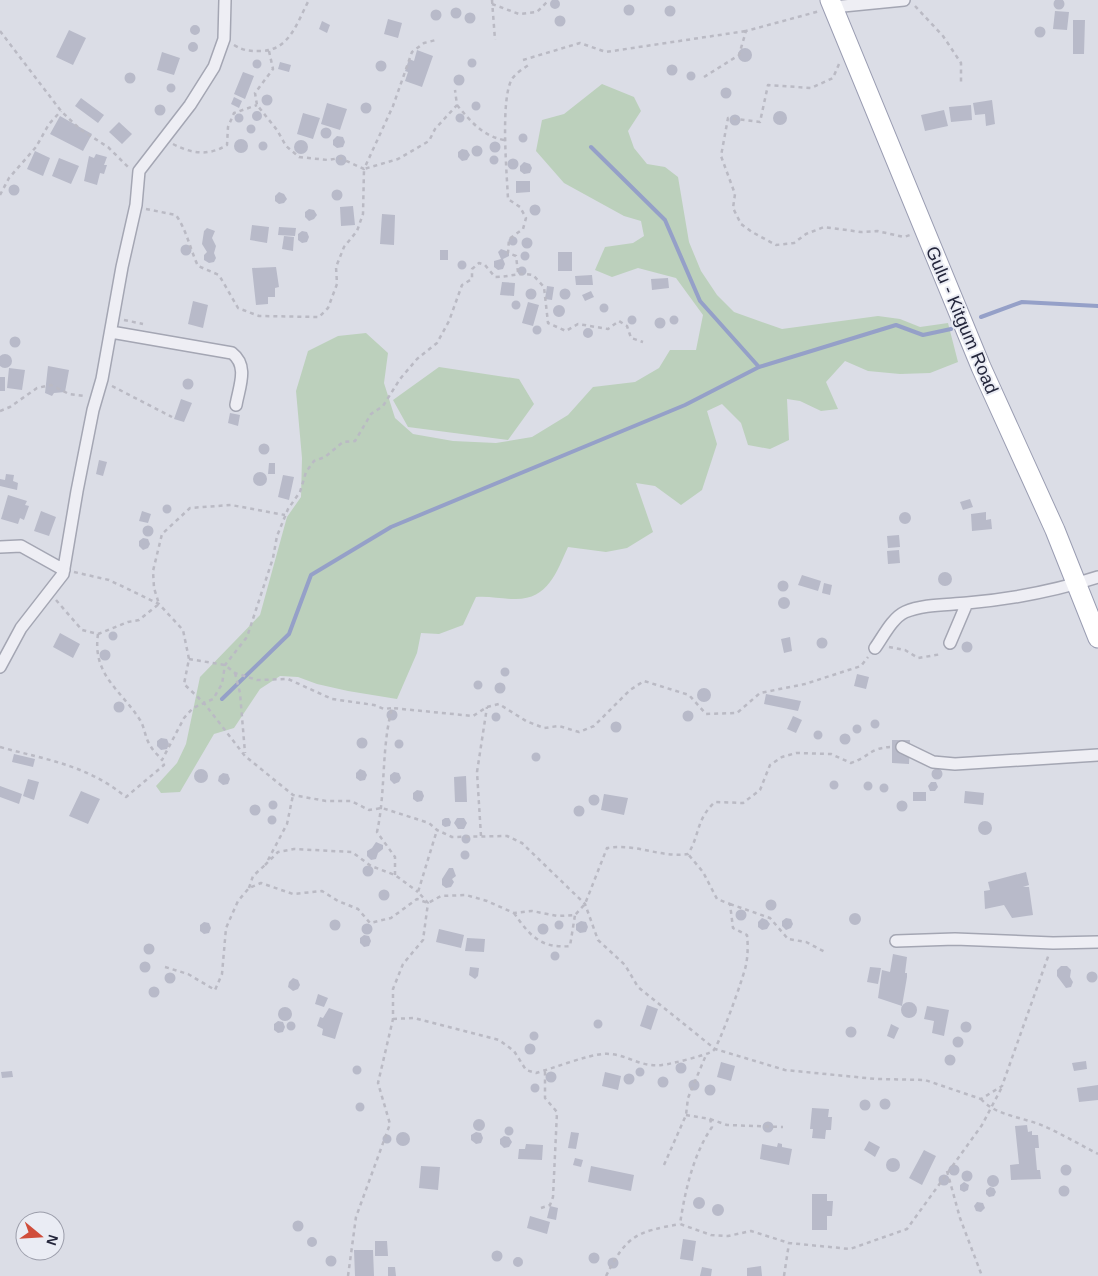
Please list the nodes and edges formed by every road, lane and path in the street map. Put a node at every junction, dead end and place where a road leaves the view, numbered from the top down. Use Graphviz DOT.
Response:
graph roads {
  1 [pos="225,0"];
  2 [pos="309,0"];
  3 [pos="549,0"];
  4 [pos="904,0"];
  5 [pos="908,0"];
  6 [pos="492,2"];
  7 [pos="831,3"];
  8 [pos="0,31"];
  9 [pos="746,31"];
  10 [pos="224,38"];
  11 [pos="436,40"];
  12 [pos="494,40"];
  13 [pos="269,51"];
  14 [pos="850,52"];
  15 [pos="523,60"];
  16 [pos="530,64"];
  17 [pos="704,77"];
  18 [pos="961,84"];
  19 [pos="455,90"];
  20 [pos="257,105"];
  21 [pos="457,105"];
  22 [pos="61,111"];
  23 [pos="165,139"];
  24 [pos="504,140"];
  25 [pos="364,169"];
  26 [pos="139,171"];
  27 [pos="0,196"];
  28 [pos="136,205"];
  29 [pos="922,222"];
  30 [pos="518,272"];
  31 [pos="111,332"];
  32 [pos="643,342"];
  33 [pos="102,379"];
  34 [pos="236,405"];
  35 [pos="0,412"];
  36 [pos="172,417"];
  37 [pos="285,515"];
  38 [pos="0,547"];
  39 [pos="64,570"];
  40 [pos="1098,577"];
  41 [pos="1075,585"];
  42 [pos="55,586"];
  43 [pos="967,603"];
  44 [pos="158,604"];
  45 [pos="98,634"];
  46 [pos="1098,638"];
  47 [pos="950,643"];
  48 [pos="875,648"];
  49 [pos="942,654"];
  50 [pos="189,659"];
  51 [pos="225,665"];
  52 [pos="0,667"];
  53 [pos="235,673"];
  54 [pos="204,703"];
  55 [pos="487,707"];
  56 [pos="392,708"];
  57 [pos="0,747"];
  58 [pos="902,747"];
  59 [pos="1098,754"];
  60 [pos="245,756"];
  61 [pos="162,760"];
  62 [pos="293,795"];
  63 [pos="382,808"];
  64 [pos="437,830"];
  65 [pos="481,836"];
  66 [pos="688,854"];
  67 [pos="265,864"];
  68 [pos="395,875"];
  69 [pos="249,888"];
  70 [pos="418,892"];
  71 [pos="428,903"];
  72 [pos="585,904"];
  73 [pos="730,904"];
  74 [pos="514,912"];
  75 [pos="575,914"];
  76 [pos="896,941"];
  77 [pos="1098,942"];
  78 [pos="1053,943"];
  79 [pos="825,952"];
  80 [pos="166,967"];
  81 [pos="394,1019"];
  82 [pos="715,1049"];
  83 [pos="706,1055"];
  84 [pos="545,1070"];
  85 [pos="1002,1086"];
  86 [pos="981,1098"];
  87 [pos="990,1109"];
  88 [pos="686,1115"];
  89 [pos="710,1119"];
  90 [pos="783,1126"];
  91 [pos="1098,1154"];
  92 [pos="664,1165"];
  93 [pos="947,1171"];
  94 [pos="541,1208"];
  95 [pos="680,1224"];
  96 [pos="789,1243"];
  97 [pos="348,1276"];
  98 [pos="606,1276"];
  99 [pos="784,1276"];
  100 [pos="982,1276"];
  1 -- 10 [label="street"];
  2 -- 13 [label="path"];
  3 -- 6 [label="path"];
  4 -- 7 [label="street"];
  5 -- 18 [label="path"];
  6 -- 12 [label="path"];
  7 -- 9 [label="path"];
  7 -- 14 [label="main road, Gulu - Kitgum Road"];
  8 -- 22 [label="path"];
  9 -- 15 [label="path"];
  9 -- 17 [label="path"];
  10 -- 13 [label="path"];
  10 -- 23 [label="street"];
  11 -- 25 [label="path"];
  13 -- 20 [label="path"];
  14 -- 29 [label="main road, Gulu - Kitgum Road"];
  14 -- 29 [label="path"];
  16 -- 24 [label="path"];
  19 -- 21 [label="path"];
  20 -- 23 [label="path"];
  20 -- 25 [label="path"];
  21 -- 24 [label="path"];
  21 -- 25 [label="path"];
  22 -- 26 [label="path"];
  22 -- 27 [label="path"];
  23 -- 26 [label="street"];
  24 -- 30 [label="path"];
  25 -- 28 [label="path"];
  26 -- 28 [label="street"];
  28 -- 31 [label="street"];
  29 -- 41 [label="main road, Gulu - Kitgum Road"];
  30 -- 32 [label="path"];
  30 -- 37 [label="path"];
  31 -- 33 [label="street"];
  31 -- 34 [label="street"];
  33 -- 35 [label="path"];
  33 -- 36 [label="path"];
  33 -- 39 [label="street"];
  37 -- 44 [label="path"];
  37 -- 51 [label="path"];
  38 -- 39 [label="street"];
  39 -- 42 [label="street"];
  39 -- 44 [label="path"];
  40 -- 41 [label="street"];
  41 -- 43 [label="street"];
  41 -- 46 [label="main road, Gulu - Kitgum Road"];
  42 -- 45 [label="path"];
  42 -- 52 [label="street"];
  43 -- 47 [label="street"];
  43 -- 48 [label="street"];
  44 -- 45 [label="path"];
  44 -- 50 [label="path"];
  45 -- 61 [label="path"];
  48 -- 49 [label="path"];
  48 -- 55 [label="path"];
  50 -- 51 [label="path"];
  50 -- 54 [label="path"];
  51 -- 53 [label="path"];
  51 -- 54 [label="path"];
  53 -- 56 [label="path"];
  53 -- 60 [label="path"];
  54 -- 60 [label="path"];
  54 -- 61 [label="path"];
  55 -- 56 [label="path"];
  55 -- 65 [label="path"];
  56 -- 63 [label="path"];
  57 -- 61 [label="path"];
  58 -- 59 [label="street"];
  58 -- 66 [label="path"];
  60 -- 62 [label="path"];
  62 -- 63 [label="path"];
  62 -- 67 [label="path"];
  63 -- 64 [label="path"];
  63 -- 68 [label="path"];
  64 -- 65 [label="path"];
  64 -- 70 [label="path"];
  65 -- 72 [label="path"];
  66 -- 72 [label="path"];
  66 -- 73 [label="path"];
  67 -- 68 [label="path"];
  67 -- 69 [label="path"];
  68 -- 70 [label="path"];
  69 -- 71 [label="path"];
  69 -- 80 [label="path"];
  70 -- 71 [label="path"];
  71 -- 74 [label="path"];
  71 -- 81 [label="path"];
  72 -- 75 [label="path"];
  72 -- 82 [label="path"];
  73 -- 79 [label="path"];
  73 -- 82 [label="path"];
  74 -- 75 [label="path"];
  74 -- 75 [label="path"];
  76 -- 78 [label="street"];
  77 -- 78 [label="street"];
  78 -- 85 [label="path"];
  81 -- 84 [label="path"];
  81 -- 97 [label="path"];
  82 -- 83 [label="path"];
  82 -- 86 [label="path"];
  83 -- 84 [label="path"];
  83 -- 88 [label="path"];
  84 -- 94 [label="path"];
  85 -- 86 [label="path"];
  85 -- 87 [label="path"];
  86 -- 87 [label="path"];
  87 -- 91 [label="path"];
  87 -- 93 [label="path"];
  88 -- 89 [label="path"];
  88 -- 92 [label="path"];
  89 -- 90 [label="path"];
  89 -- 95 [label="path"];
  93 -- 96 [label="path"];
  93 -- 100 [label="path"];
  95 -- 96 [label="path"];
  95 -- 98 [label="path"];
  96 -- 99 [label="path"];
}
